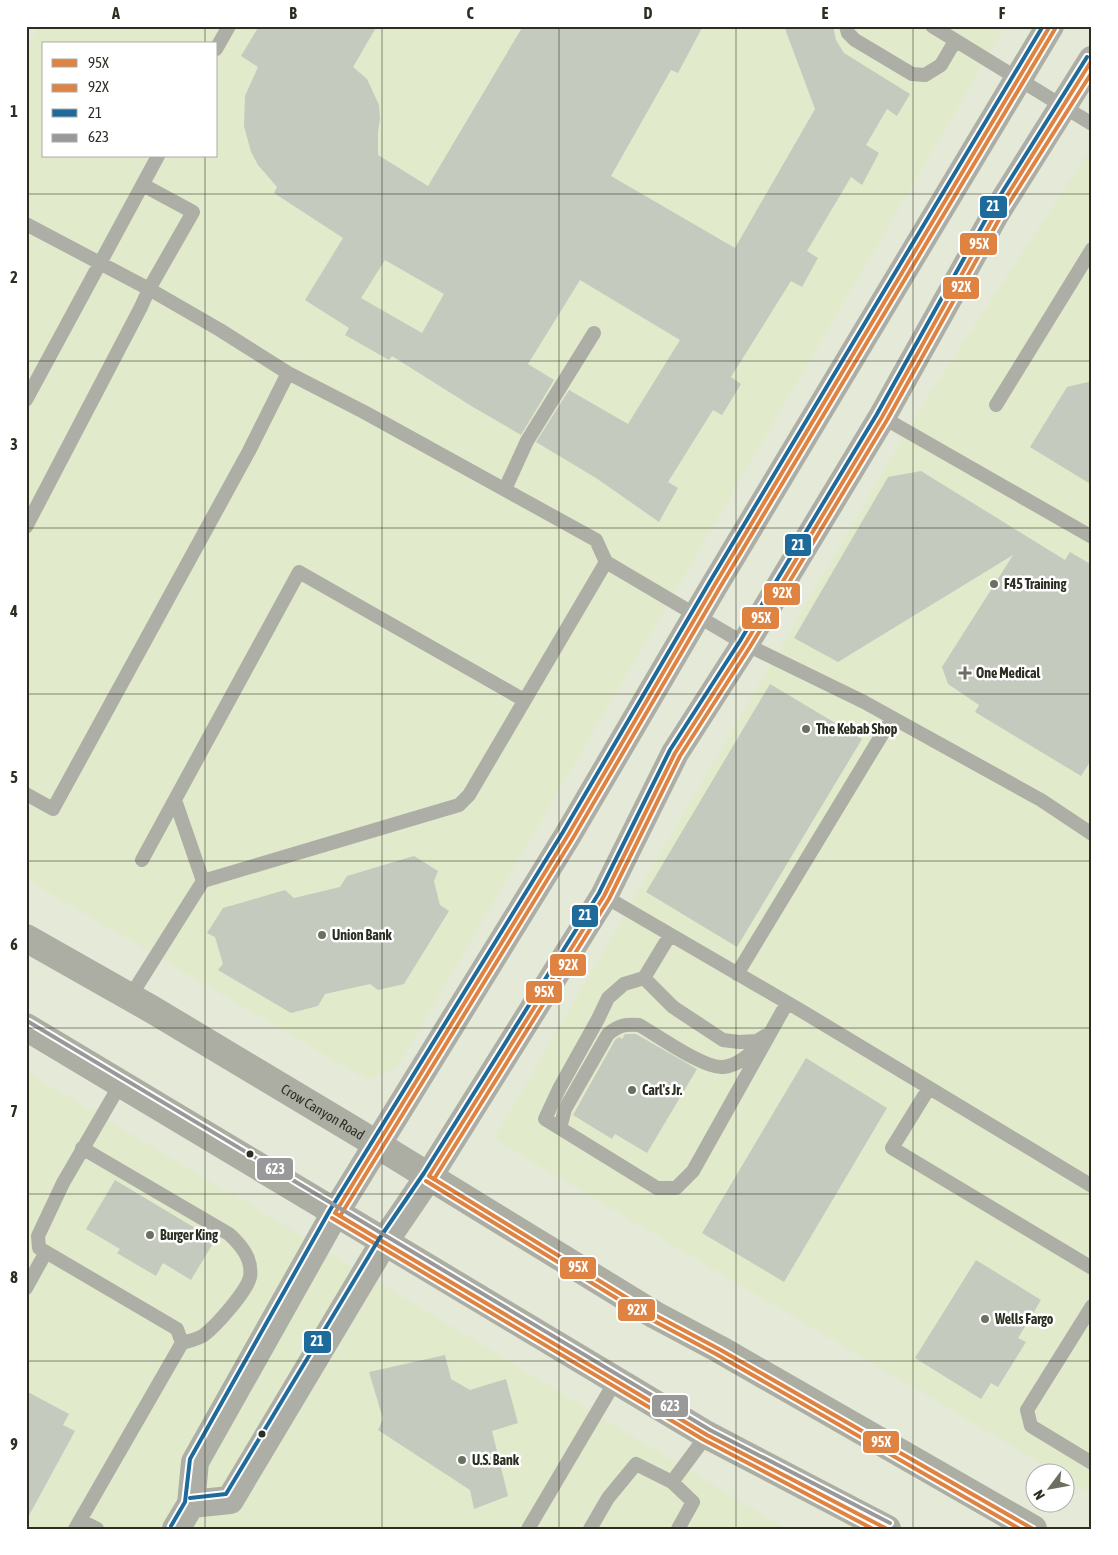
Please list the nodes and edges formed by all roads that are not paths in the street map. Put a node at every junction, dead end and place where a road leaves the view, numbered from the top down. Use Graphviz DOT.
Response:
graph roads {
  1 [pos="228,26"];
  2 [pos="846,26"];
  3 [pos="932,26"];
  4 [pos="1050,26"];
  5 [pos="955,41"];
  6 [pos="218,45"];
  7 [pos="1092,60"];
  8 [pos="1018,79"];
  9 [pos="1063,106"];
  10 [pos="1092,124"];
  11 [pos="157,158"];
  12 [pos="142,185"];
  13 [pos="26,224"];
  14 [pos="1092,249"];
  15 [pos="100,263"];
  16 [pos="149,289"];
  17 [pos="594,334"];
  18 [pos="288,373"];
  19 [pos="26,400"];
  20 [pos="996,405"];
  21 [pos="882,417"];
  22 [pos="505,489"];
  23 [pos="26,527"];
  24 [pos="1092,538"];
  25 [pos="606,562"];
  26 [pos="698,614"];
  27 [pos="745,644"];
  28 [pos="524,700"];
  29 [pos="892,718"];
  30 [pos="26,794"];
  31 [pos="175,800"];
  32 [pos="1092,834"];
  33 [pos="142,860"];
  34 [pos="203,881"];
  35 [pos="604,896"];
  36 [pos="670,935"];
  37 [pos="26,938"];
  38 [pos="737,974"];
  39 [pos="644,978"];
  40 [pos="130,997"];
  41 [pos="787,1003"];
  42 [pos="26,1027"];
  43 [pos="770,1034"];
  44 [pos="120,1083"];
  45 [pos="929,1088"];
  46 [pos="560,1128"];
  47 [pos="378,1144"];
  48 [pos="82,1148"];
  49 [pos="429,1176"];
  50 [pos="1092,1186"];
  51 [pos="335,1213"];
  52 [pos="384,1242"];
  53 [pos="46,1252"];
  54 [pos="1092,1268"];
  55 [pos="26,1288"];
  56 [pos="1092,1306"];
  57 [pos="182,1343"];
  58 [pos="616,1380"];
  59 [pos="707,1435"];
  60 [pos="1092,1463"];
  61 [pos="672,1482"];
  62 [pos="191,1504"];
  63 [pos="853,1520"];
  64 [pos="77,1524"];
  65 [pos="97,1529"];
  66 [pos="176,1529"];
  67 [pos="528,1529"];
  68 [pos="590,1529"];
  69 [pos="678,1529"];
  70 [pos="887,1529"];
  71 [pos="1033,1529"];
  1 -- 6 [label="lane"];
  2 -- 5 [label="lane"];
  3 -- 5 [label="lane"];
  4 -- 8 [label="street"];
  5 -- 8 [label="lane"];
  7 -- 9 [label="street"];
  8 -- 9 [label="lane"];
  8 -- 26 [label="street"];
  9 -- 10 [label="lane"];
  9 -- 21 [label="street"];
  11 -- 12 [label="lane"];
  12 -- 15 [label="lane"];
  12 -- 16 [label="lane"];
  13 -- 15 [label="lane"];
  14 -- 20 [label="lane"];
  15 -- 16 [label="lane"];
  15 -- 19 [label="lane"];
  16 -- 18 [label="lane"];
  16 -- 23 [label="lane"];
  17 -- 22 [label="lane"];
  18 -- 22 [label="lane"];
  18 -- 30 [label="lane"];
  21 -- 24 [label="lane"];
  21 -- 27 [label="street"];
  22 -- 25 [label="lane"];
  25 -- 26 [label="lane"];
  25 -- 28 [label="lane"];
  26 -- 27 [label="lane"];
  26 -- 47 [label="street"];
  27 -- 29 [label="lane"];
  27 -- 35 [label="street"];
  28 -- 31 [label="lane"];
  28 -- 34 [label="lane"];
  29 -- 32 [label="lane"];
  29 -- 38 [label="lane"];
  31 -- 33 [label="lane"];
  31 -- 34 [label="lane"];
  34 -- 40 [label="lane"];
  35 -- 36 [label="lane"];
  35 -- 49 [label="street"];
  36 -- 38 [label="lane"];
  36 -- 39 [label="lane"];
  37 -- 40 [label="main road, Crow Canyon Road"];
  38 -- 41 [label="lane"];
  39 -- 43 [label="lane"];
  39 -- 46 [label="lane"];
  40 -- 47 [label="main road, Crow Canyon Road"];
  41 -- 43 [label="lane"];
  41 -- 45 [label="lane"];
  42 -- 44 [label="main road"];
  43 -- 46 [label="lane"];
  43 -- 46 [label="lane"];
  44 -- 48 [label="lane"];
  44 -- 51 [label="main road"];
  45 -- 50 [label="lane"];
  45 -- 54 [label="lane"];
  47 -- 49 [label="main road, Crow Canyon Road"];
  47 -- 51 [label="street"];
  48 -- 53 [label="lane"];
  48 -- 57 [label="lane"];
  49 -- 52 [label="street"];
  49 -- 71 [label="main road, Crow Canyon Road"];
  51 -- 52 [label="main road"];
  51 -- 62 [label="street"];
  52 -- 58 [label="main road"];
  52 -- 62 [label="street"];
  53 -- 55 [label="lane"];
  53 -- 57 [label="lane"];
  56 -- 60 [label="lane"];
  57 -- 64 [label="lane"];
  58 -- 59 [label="main road"];
  58 -- 67 [label="lane"];
  59 -- 61 [label="lane"];
  59 -- 63 [label="main road"];
  61 -- 68 [label="lane"];
  61 -- 69 [label="lane"];
  62 -- 66 [label="street"];
  63 -- 70 [label="main road"];
  64 -- 65 [label="lane"];
}
